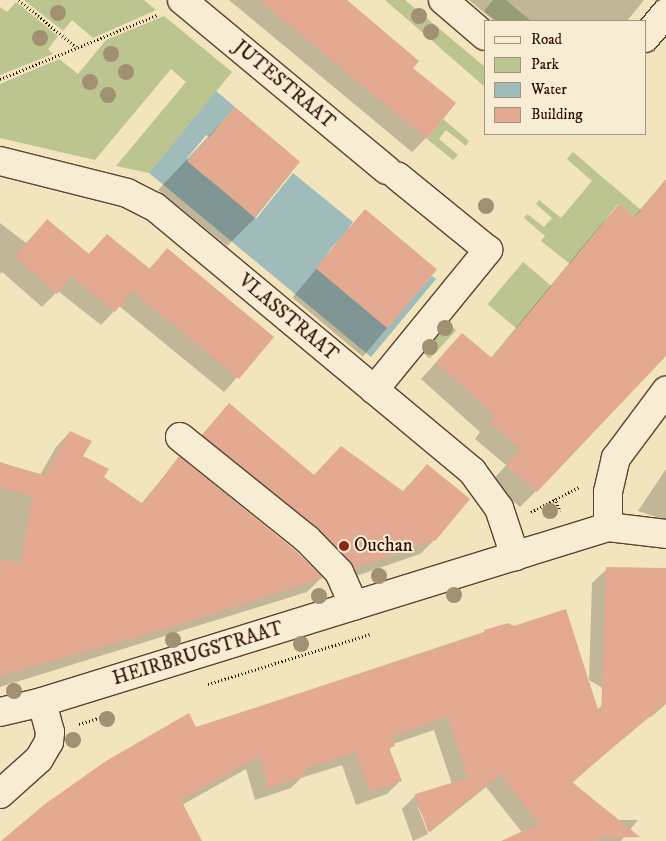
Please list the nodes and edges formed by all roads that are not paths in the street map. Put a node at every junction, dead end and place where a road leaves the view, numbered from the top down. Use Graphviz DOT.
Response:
graph roads {
  1 [pos="443,0"];
  2 [pos="184,2"];
  3 [pos="666,13"];
  4 [pos="483,34"];
  5 [pos="646,37"];
  6 [pos="0,161"];
  7 [pos="374,390"];
  8 [pos="666,391"];
  9 [pos="180,438"];
  10 [pos="608,527"];
  11 [pos="666,534"];
  12 [pos="515,556"];
  13 [pos="354,606"];
  14 [pos="42,702"];
  15 [pos="0,712"];
  16 [pos="0,794"];
  1 -- 4 [label="street"];
  2 -- 7 [label="street, JUTESTRAAT"];
  3 -- 5 [label="street"];
  6 -- 7 [label="street, VLASSTRAAT"];
  7 -- 12 [label="street, VLASSTRAAT"];
  8 -- 10 [label="street"];
  9 -- 13 [label="street"];
  10 -- 11 [label="street"];
  10 -- 12 [label="street, HEIRBRUGSTRAAT"];
  12 -- 13 [label="street, HEIRBRUGSTRAAT"];
  13 -- 14 [label="street, HEIRBRUGSTRAAT"];
  14 -- 15 [label="street, HEIRBRUGSTRAAT"];
  14 -- 16 [label="street"];
}
